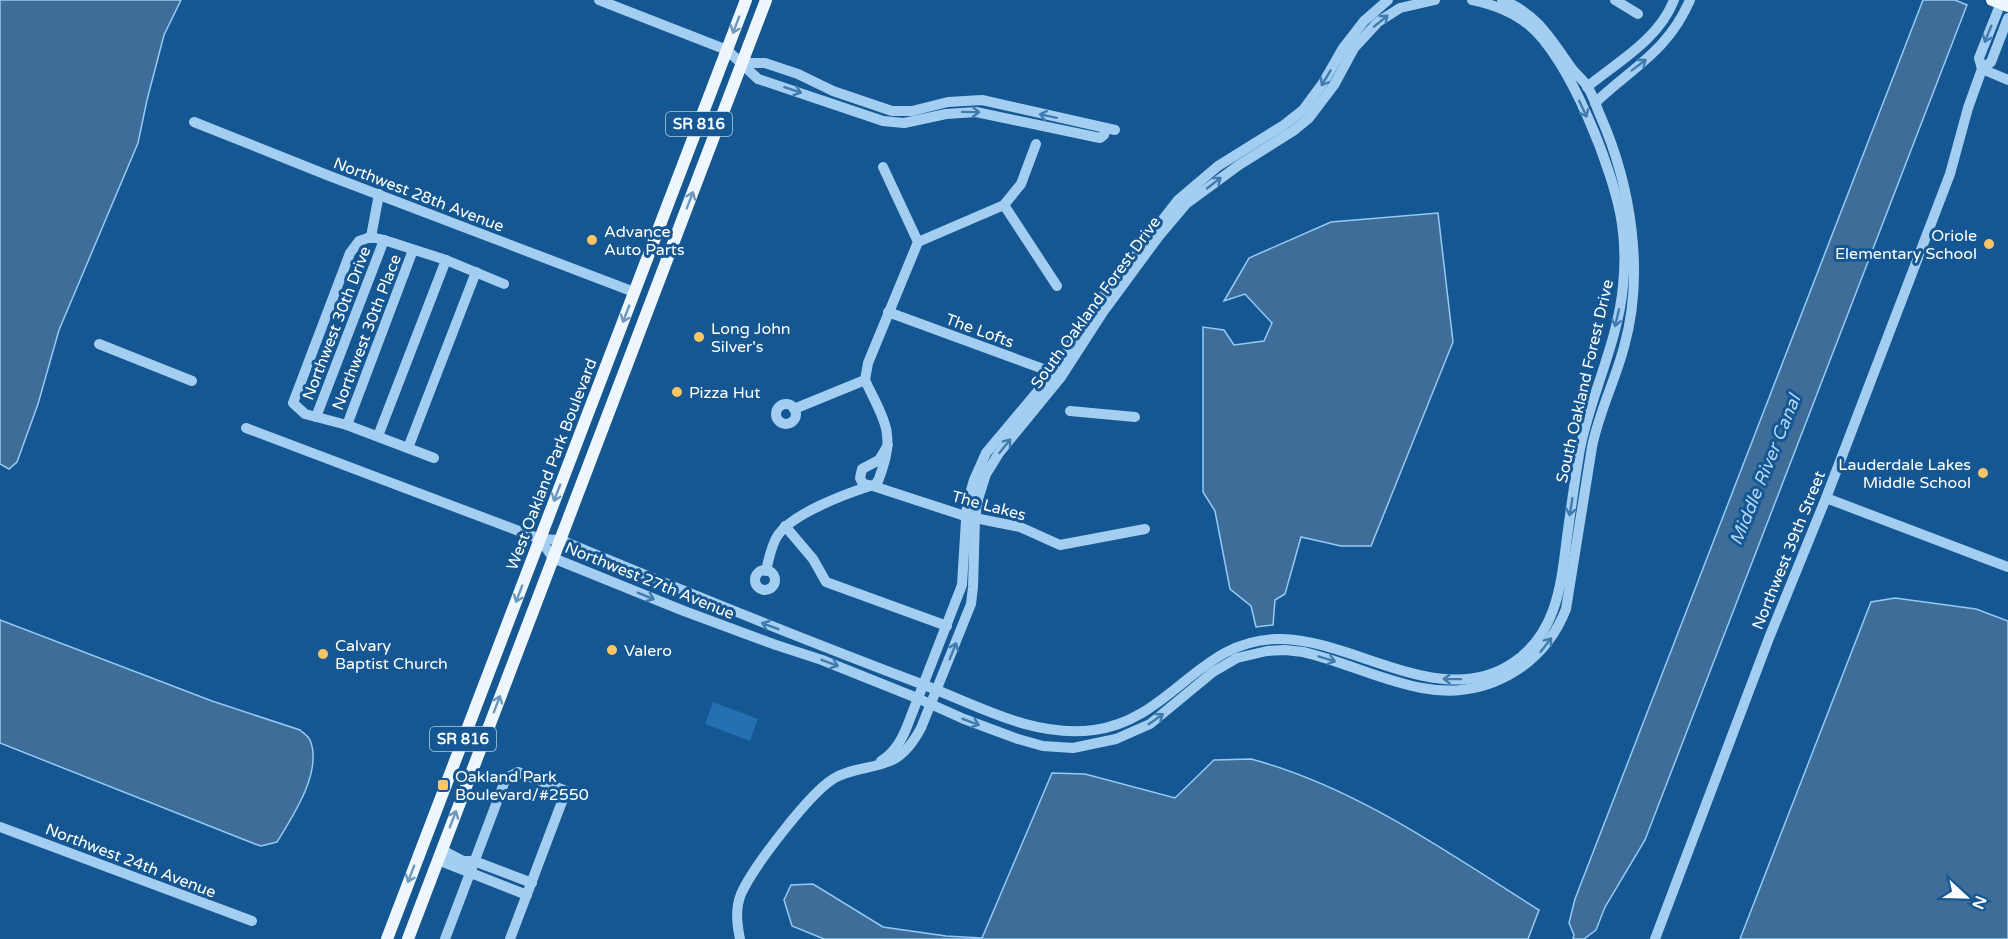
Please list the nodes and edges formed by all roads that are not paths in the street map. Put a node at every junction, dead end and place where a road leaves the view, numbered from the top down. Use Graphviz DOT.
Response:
graph roads {
  1 [pos="599,0"];
  2 [pos="746,0"];
  3 [pos="766,0"];
  4 [pos="1388,0"];
  5 [pos="1435,0"];
  6 [pos="1472,0"];
  7 [pos="1502,0"];
  8 [pos="1615,0"];
  9 [pos="1674,0"];
  10 [pos="1690,0"];
  11 [pos="2001,2"];
  12 [pos="1638,14"];
  13 [pos="2008,18"];
  14 [pos="727,50"];
  15 [pos="743,63"];
  16 [pos="1982,69"];
  17 [pos="2008,80"];
  18 [pos="1587,87"];
  19 [pos="1595,103"];
  20 [pos="895,111"];
  21 [pos="922,114"];
  22 [pos="194,122"];
  23 [pos="894,123"];
  24 [pos="1110,129"];
  25 [pos="1036,144"];
  26 [pos="883,167"];
  27 [pos="379,194"];
  28 [pos="1190,196"];
  29 [pos="1004,205"];
  30 [pos="371,237"];
  31 [pos="384,240"];
  32 [pos="918,242"];
  33 [pos="413,250"];
  34 [pos="446,260"];
  35 [pos="647,260"];
  36 [pos="476,272"];
  37 [pos="504,284"];
  38 [pos="1057,286"];
  39 [pos="634,292"];
  40 [pos="654,294"];
  41 [pos="888,312"];
  42 [pos="645,317"];
  43 [pos="99,344"];
  44 [pos="1057,375"];
  45 [pos="865,380"];
  46 [pos="192,381"];
  47 [pos="794,409"];
  48 [pos="1070,411"];
  49 [pos="316,417"];
  50 [pos="1135,417"];
  51 [pos="347,425"];
  52 [pos="246,428"];
  53 [pos="378,436"];
  54 [pos="888,445"];
  55 [pos="408,448"];
  56 [pos="434,458"];
  57 [pos="872,465"];
  58 [pos="873,481"];
  59 [pos="1826,498"];
  60 [pos="970,517"];
  61 [pos="785,525"];
  62 [pos="1145,529"];
  63 [pos="540,539"];
  64 [pos="561,540"];
  65 [pos="553,558"];
  66 [pos="2008,567"];
  67 [pos="766,571"];
  68 [pos="946,626"];
  69 [pos="923,685"];
  70 [pos="937,690"];
  71 [pos="917,698"];
  72 [pos="932,705"];
  73 [pos="875,765"];
  74 [pos="0,827"];
  75 [pos="429,829"];
  76 [pos="420,852"];
  77 [pos="440,855"];
  78 [pos="474,861"];
  79 [pos="470,873"];
  80 [pos="430,879"];
  81 [pos="532,883"];
  82 [pos="527,895"];
  83 [pos="252,921"];
  84 [pos="387,939"];
  85 [pos="408,939"];
  86 [pos="445,939"];
  87 [pos="510,939"];
  88 [pos="740,939"];
  89 [pos="1655,939"];
  1 -- 14 [label="street"];
  2 -- 14 [label="main road, West Oakland Park Boulevard / SR 816, one-way"];
  3 -- 15 [label="main road, SR 816"];
  4 -- 28 [label="street, South Oakland Forest Drive, one-way"];
  28 -- 5 [label="street, South Oakland Forest Drive, one-way"];
  6 -- 70 [label="street, South Oakland Forest Drive, one-way"];
  7 -- 18 [label="street"];
  8 -- 12 [label="street"];
  9 -- 18 [label="street"];
  19 -- 10 [label="street, one-way"];
  11 -- 16 [label="street, Northwest 39th Street, one-way"];
  13 -- 16 [label="street, Northwest 39th Street"];
  14 -- 15 [label="street"];
  14 -- 35 [label="main road, West Oakland Park Boulevard / SR 816"];
  15 -- 20 [label="street"];
  15 -- 23 [label="street, one-way"];
  40 -- 15 [label="main road, SR 816, one-way"];
  16 -- 17 [label="street"];
  16 -- 59 [label="street, Northwest 39th Street"];
  18 -- 19 [label="street, Northwest 27th Avenue"];
  72 -- 19 [label="street, Northwest 27th Avenue, one-way"];
  20 -- 21 [label="street"];
  20 -- 23 [label="street"];
  21 -- 23 [label="street"];
  21 -- 24 [label="street"];
  22 -- 27 [label="street, Northwest 28th Avenue"];
  25 -- 29 [label="street"];
  26 -- 32 [label="street"];
  27 -- 30 [label="street"];
  27 -- 39 [label="street, Northwest 28th Avenue"];
  28 -- 44 [label="street, South Oakland Forest Drive"];
  29 -- 32 [label="street"];
  29 -- 38 [label="street"];
  30 -- 31 [label="street"];
  30 -- 49 [label="street"];
  31 -- 33 [label="street"];
  31 -- 49 [label="street, Northwest 30th Drive"];
  32 -- 41 [label="street"];
  33 -- 34 [label="street"];
  33 -- 51 [label="street, Northwest 30th Place"];
  34 -- 36 [label="street"];
  34 -- 53 [label="street"];
  35 -- 39 [label="main road, West Oakland Park Boulevard / SR 816"];
  35 -- 40 [label="main road"];
  36 -- 37 [label="street"];
  36 -- 55 [label="street"];
  39 -- 42 [label="main road"];
  39 -- 63 [label="main road, West Oakland Park Boulevard / SR 816, one-way"];
  40 -- 42 [label="main road, SR 816"];
  41 -- 44 [label="street, The Lofts"];
  41 -- 45 [label="street"];
  42 -- 64 [label="main road, SR 816"];
  43 -- 46 [label="street"];
  44 -- 60 [label="street, South Oakland Forest Drive"];
  45 -- 47 [label="street"];
  45 -- 54 [label="street"];
  48 -- 50 [label="street"];
  49 -- 51 [label="street"];
  51 -- 53 [label="street"];
  52 -- 63 [label="street"];
  53 -- 55 [label="street"];
  54 -- 57 [label="street"];
  54 -- 58 [label="street"];
  55 -- 56 [label="street"];
  57 -- 58 [label="street, The Lakes"];
  57 -- 58 [label="street"];
  58 -- 60 [label="street, The Lakes"];
  58 -- 61 [label="street"];
  59 -- 66 [label="street"];
  59 -- 89 [label="street, Northwest 39th Street"];
  60 -- 62 [label="street, The Lakes"];
  60 -- 68 [label="street, South Oakland Forest Drive"];
  70 -- 60 [label="street, South Oakland Forest Drive, one-way"];
  61 -- 67 [label="street"];
  61 -- 68 [label="street"];
  63 -- 64 [label="street, South Oakland Forest Drive"];
  63 -- 65 [label="street, Northwest 27th Avenue"];
  63 -- 75 [label="main road, West Oakland Park Boulevard / SR 816, one-way"];
  64 -- 65 [label="main road, SR 816"];
  69 -- 64 [label="street, South Oakland Forest Drive, one-way"];
  65 -- 71 [label="street, Northwest 27th Avenue, one-way"];
  77 -- 65 [label="main road, SR 816, one-way"];
  68 -- 69 [label="street, South Oakland Forest Drive"];
  69 -- 70 [label="street, South Oakland Forest Drive"];
  69 -- 71 [label="street, South Oakland Forest Drive"];
  70 -- 72 [label="street, South Oakland Forest Drive"];
  71 -- 72 [label="street, Northwest 27th Avenue"];
  71 -- 73 [label="street, South Oakland Forest Drive"];
  72 -- 73 [label="street, South Oakland Forest Drive"];
  73 -- 88 [label="street, South Oakland Forest Drive"];
  74 -- 83 [label="street, Northwest 24th Avenue"];
  75 -- 76 [label="main road, West Oakland Park Boulevard / SR 816"];
  75 -- 77 [label="main road"];
  76 -- 80 [label="main road"];
  76 -- 84 [label="main road, West Oakland Park Boulevard / SR 816, one-way"];
  77 -- 78 [label="street"];
  77 -- 79 [label="street"];
  77 -- 80 [label="main road, SR 816"];
  78 -- 79 [label="street"];
  78 -- 81 [label="street"];
  78 -- 81 [label="street"];
  79 -- 82 [label="street"];
  79 -- 86 [label="street"];
  80 -- 85 [label="main road, SR 816"];
  81 -- 82 [label="street"];
  82 -- 87 [label="street"];
}
